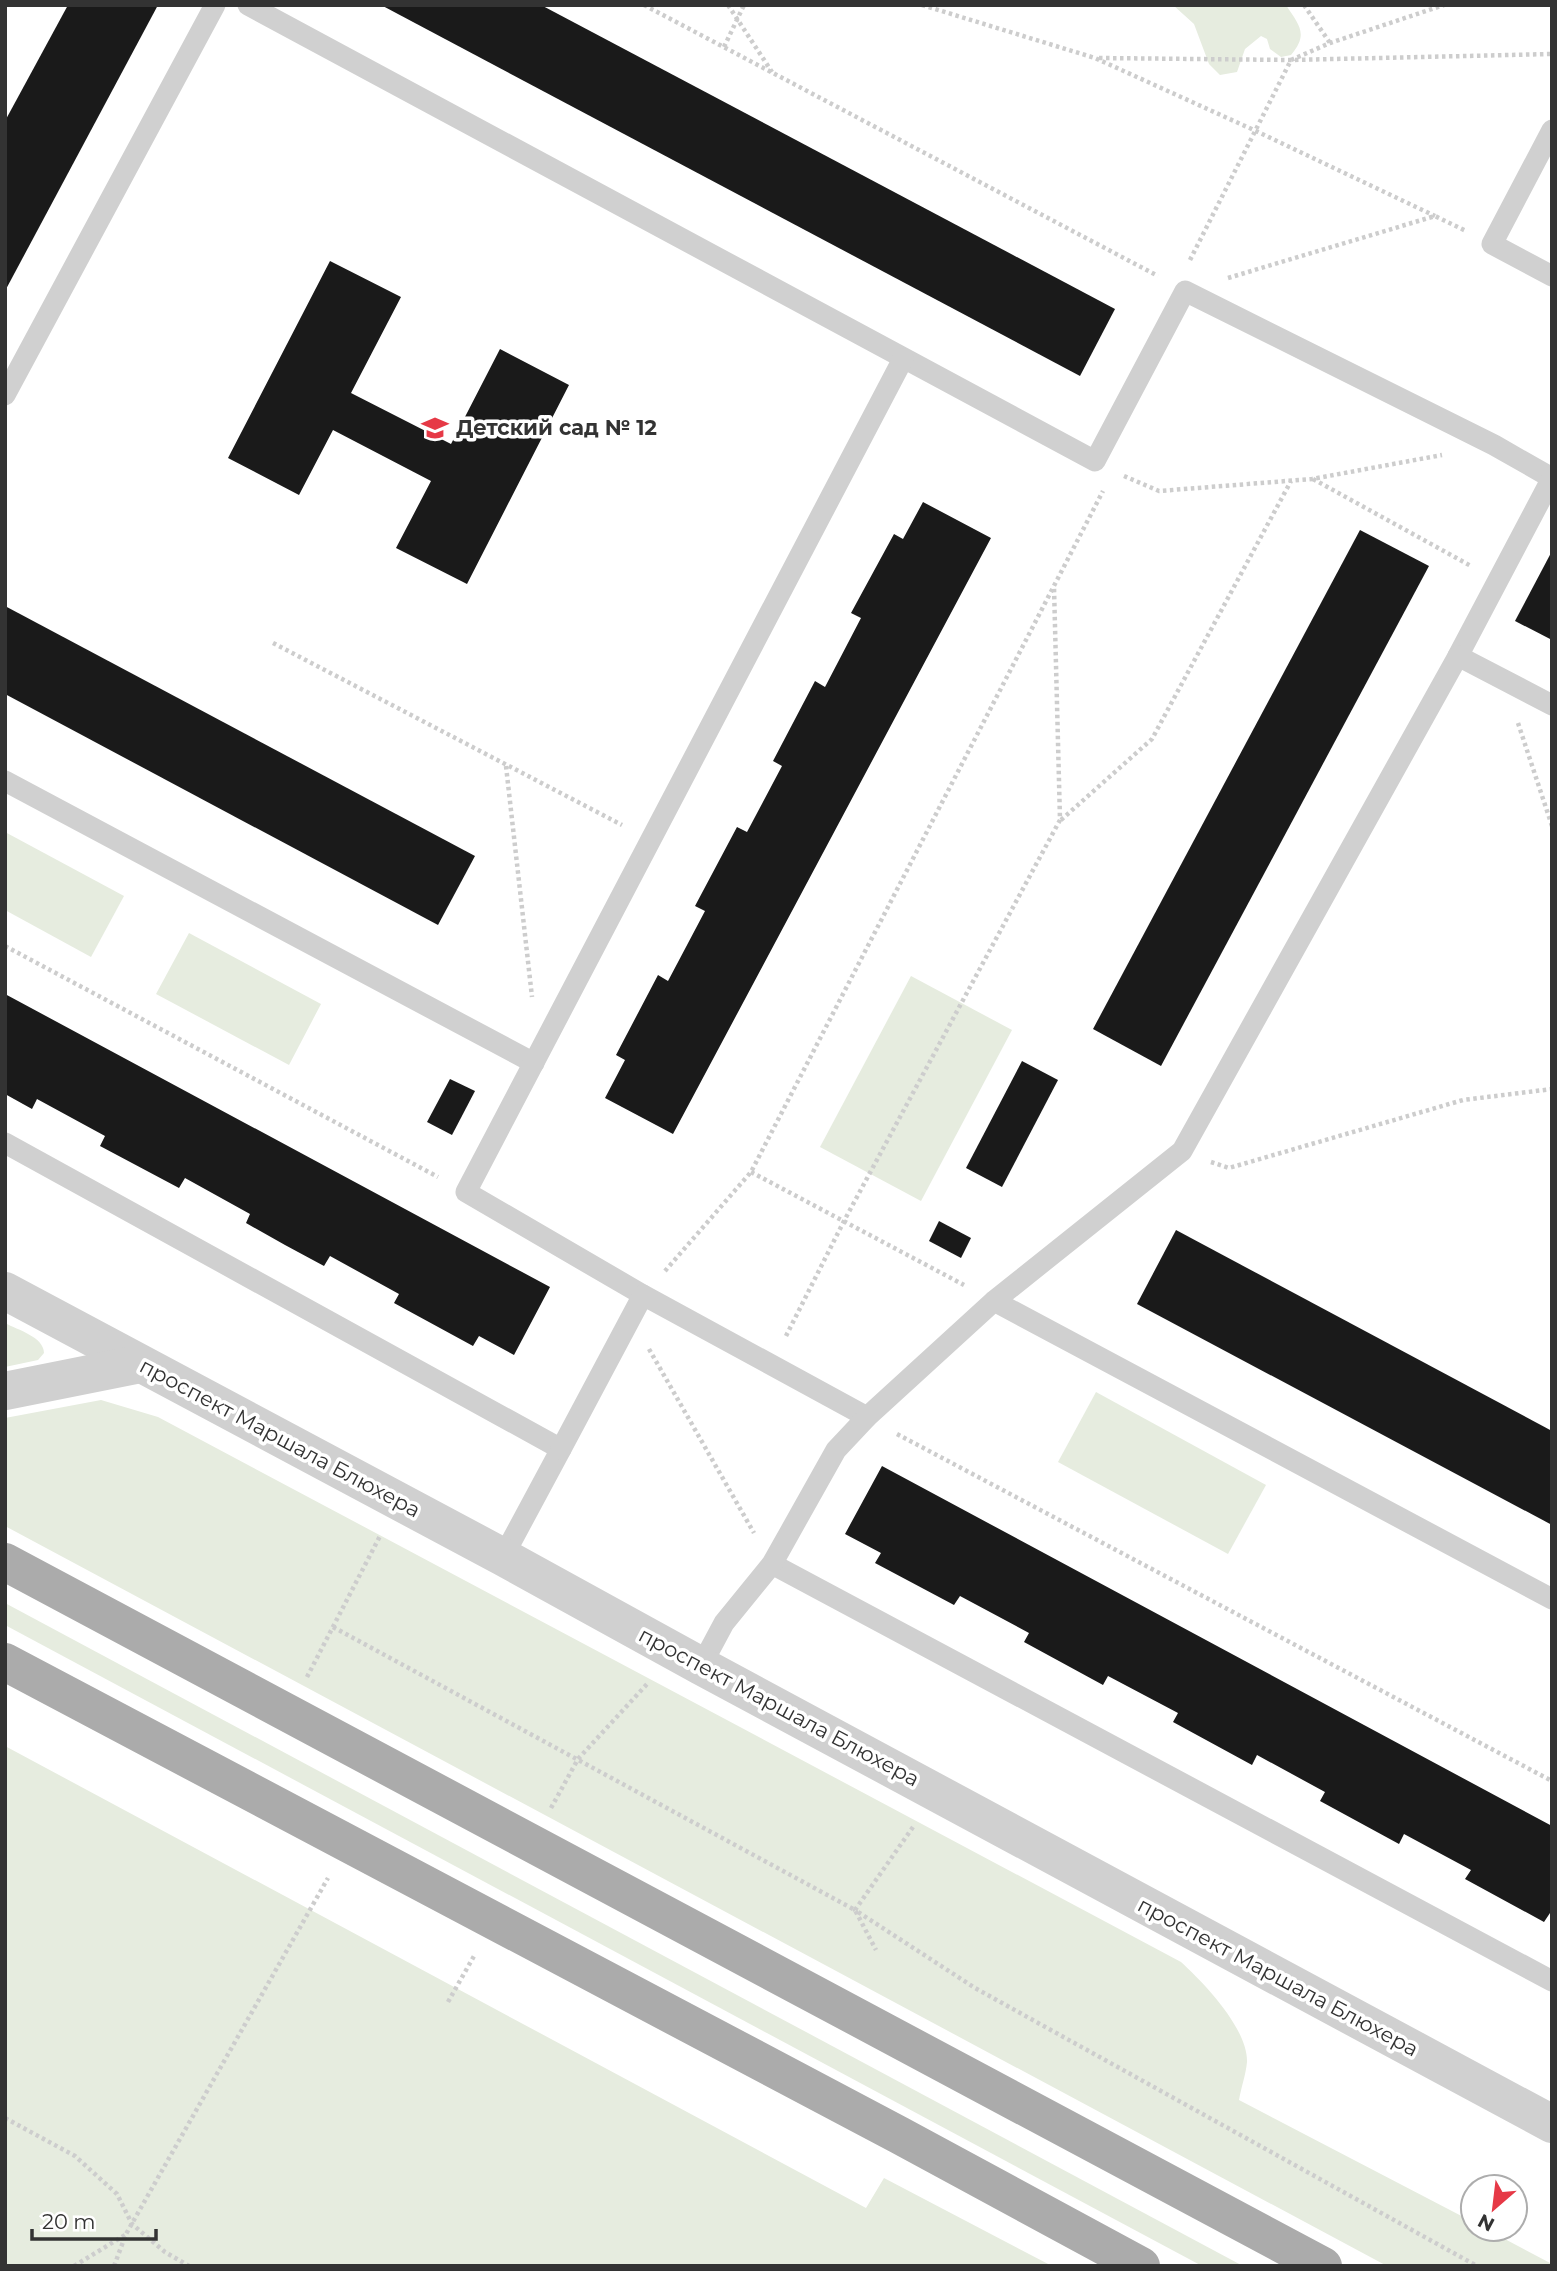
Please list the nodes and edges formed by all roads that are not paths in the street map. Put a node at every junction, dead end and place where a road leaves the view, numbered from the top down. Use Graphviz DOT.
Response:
graph roads {
  1 [pos="215,5"];
  2 [pos="248,5"];
  3 [pos="1552,130"];
  4 [pos="1552,276"];
  5 [pos="903,359"];
  6 [pos="5,395"];
  7 [pos="1552,478"];
  8 [pos="1458,656"];
  9 [pos="1552,705"];
  10 [pos="5,781"];
  11 [pos="534,1063"];
  12 [pos="5,1143"];
  13 [pos="5,1291"];
  14 [pos="643,1294"];
  15 [pos="994,1301"];
  16 [pos="139,1364"];
  17 [pos="5,1391"];
  18 [pos="867,1417"];
  19 [pos="561,1449"];
  20 [pos="503,1557"];
  21 [pos="5,1562"];
  22 [pos="772,1564"];
  23 [pos="1552,1599"];
  24 [pos="690,1660"];
  25 [pos="5,1662"];
  26 [pos="1552,1981"];
  27 [pos="1552,2124"];
  28 [pos="1141,2266"];
  29 [pos="1322,2266"];
  1 -- 6 [label="lane"];
  2 -- 5 [label="lane"];
  3 -- 4 [label="lane"];
  5 -- 7 [label="lane"];
  5 -- 11 [label="lane"];
  7 -- 8 [label="lane"];
  8 -- 9 [label="lane"];
  8 -- 15 [label="lane"];
  10 -- 11 [label="lane"];
  11 -- 14 [label="lane"];
  12 -- 19 [label="lane"];
  13 -- 16 [label="street, проспект Маршала Блюхера"];
  14 -- 18 [label="lane"];
  14 -- 19 [label="lane"];
  15 -- 18 [label="lane"];
  15 -- 23 [label="lane"];
  16 -- 17 [label="street"];
  16 -- 20 [label="street, проспект Маршала Блюхера"];
  18 -- 22 [label="lane"];
  19 -- 20 [label="lane"];
  20 -- 24 [label="street, проспект Маршала Блюхера"];
  21 -- 29 [label="main road"];
  22 -- 24 [label="lane"];
  22 -- 26 [label="lane"];
  24 -- 27 [label="street, проспект Маршала Блюхера"];
  25 -- 28 [label="main road"];
}
